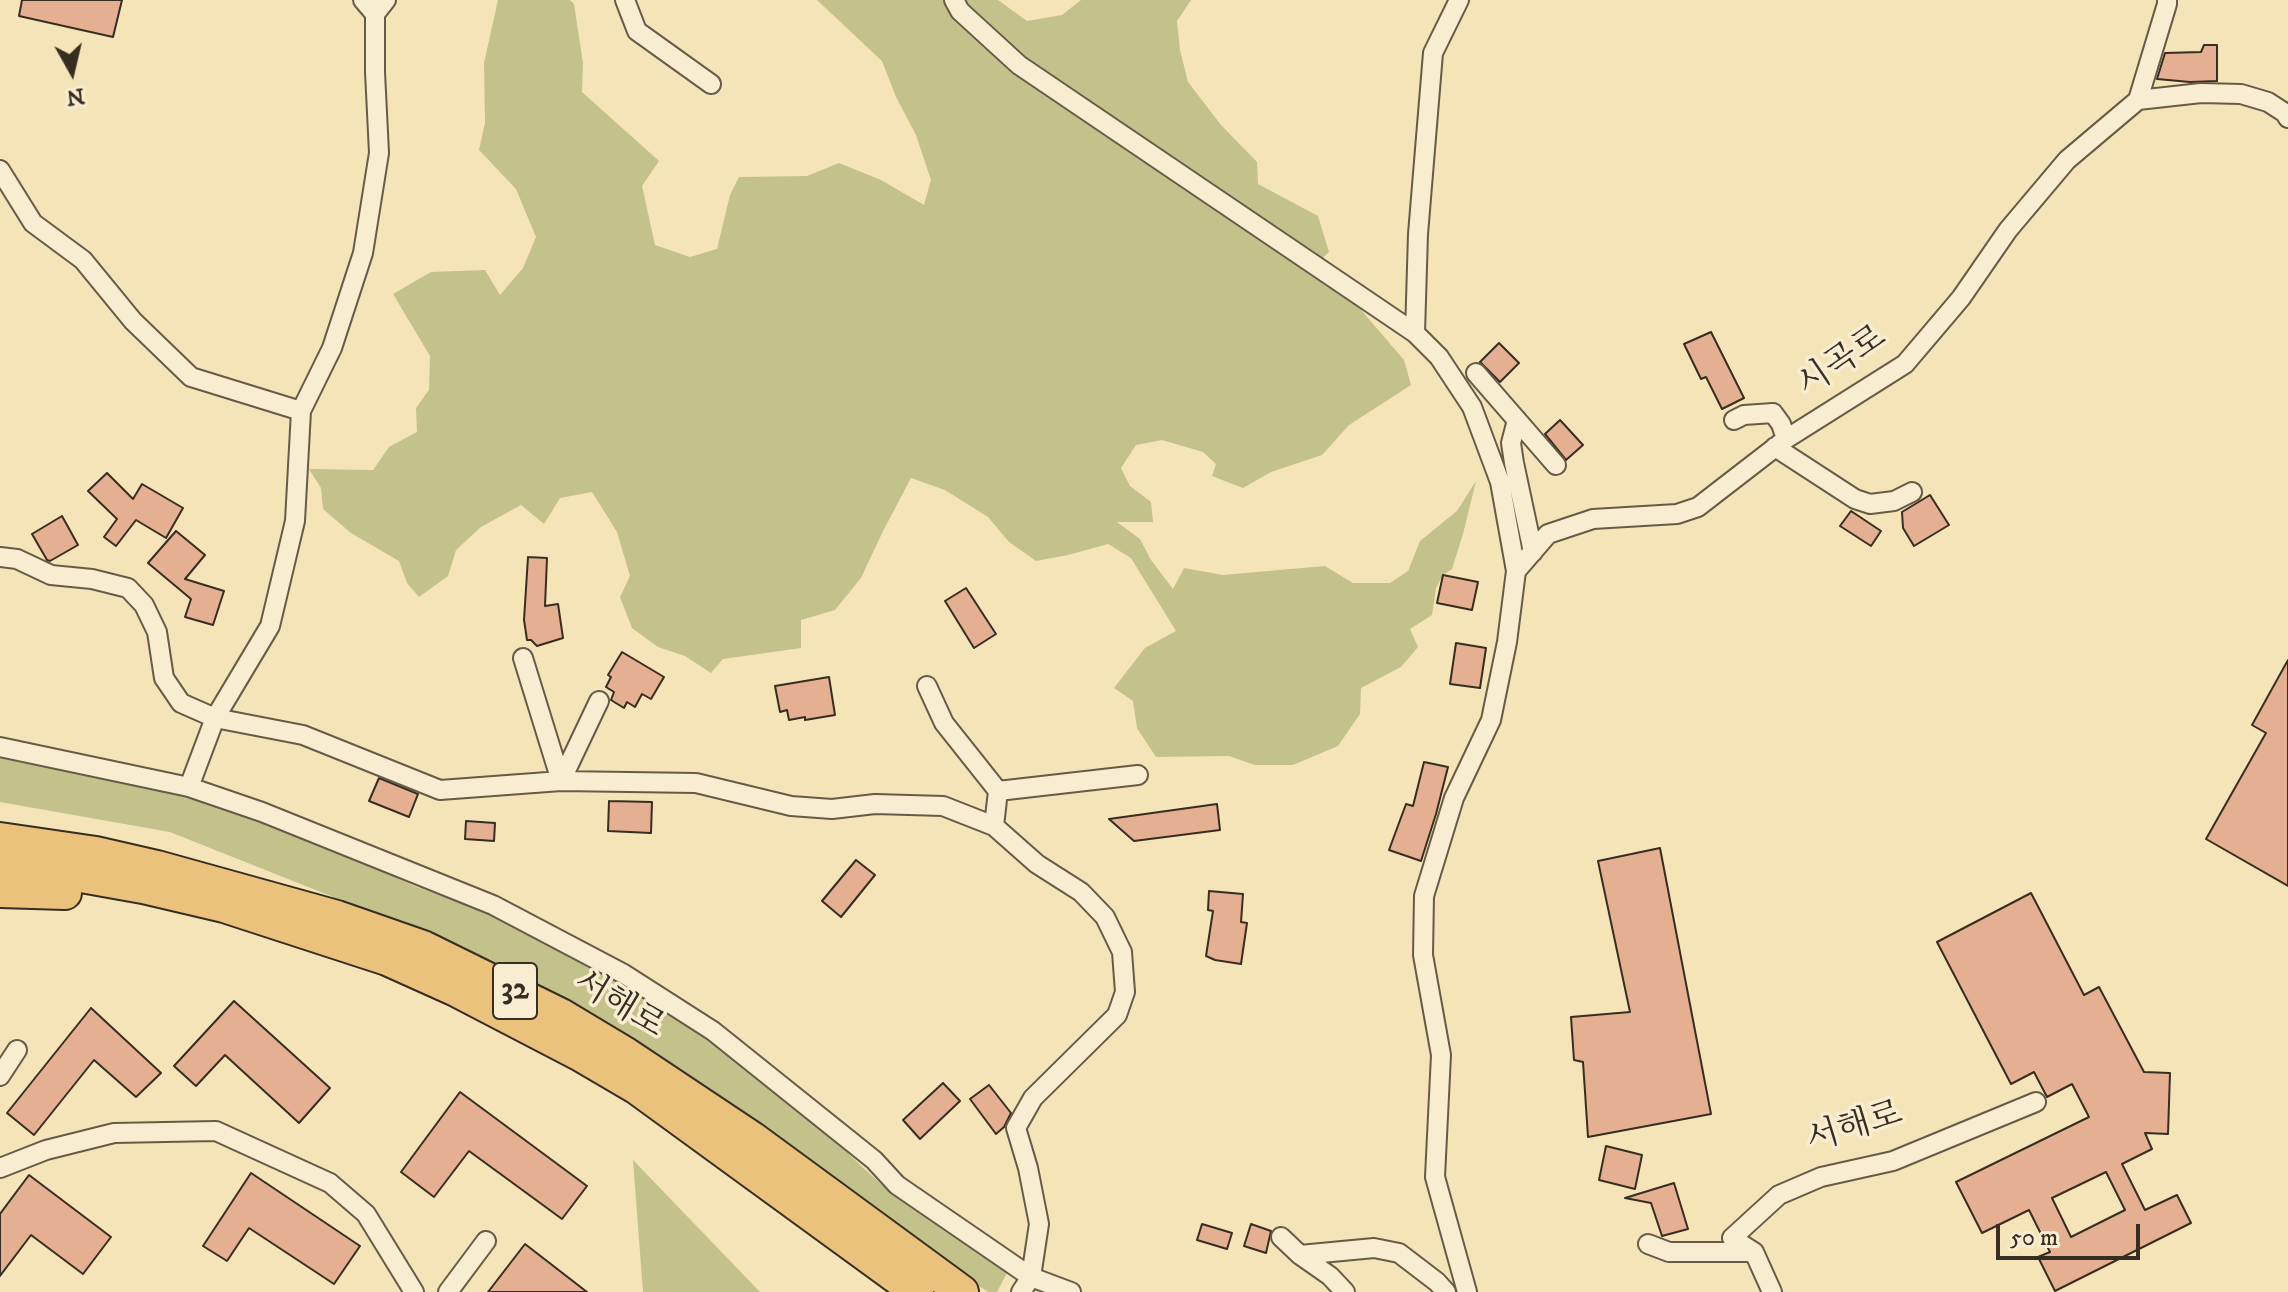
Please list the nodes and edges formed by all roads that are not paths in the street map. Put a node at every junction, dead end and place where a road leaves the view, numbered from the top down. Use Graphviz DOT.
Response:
graph roads {
  1 [pos="625,0"];
  2 [pos="954,0"];
  3 [pos="1459,0"];
  4 [pos="2167,0"];
  5 [pos="375,5"];
  6 [pos="711,84"];
  7 [pos="2138,100"];
  8 [pos="2288,118"];
  9 [pos="0,170"];
  10 [pos="1415,333"];
  11 [pos="1476,373"];
  12 [pos="301,411"];
  13 [pos="1517,420"];
  14 [pos="1734,420"];
  15 [pos="1781,443"];
  16 [pos="1556,465"];
  17 [pos="1912,492"];
  18 [pos="1533,552"];
  19 [pos="0,557"];
  20 [pos="1516,571"];
  21 [pos="523,658"];
  22 [pos="927,686"];
  23 [pos="599,701"];
  24 [pos="215,718"];
  25 [pos="0,747"];
  26 [pos="1138,775"];
  27 [pos="561,781"];
  28 [pos="189,787"];
  29 [pos="998,791"];
  30 [pos="0,825"];
  31 [pos="994,826"];
  32 [pos="0,839"];
  33 [pos="0,866"];
  34 [pos="157,867"];
  35 [pos="0,891"];
  36 [pos="255,916"];
  37 [pos="17,1050"];
  38 [pos="0,1076"];
  39 [pos="2036,1102"];
  40 [pos="0,1168"];
  41 [pos="1281,1237"];
  42 [pos="486,1241"];
  43 [pos="1648,1244"];
  44 [pos="1754,1252"];
  45 [pos="1300,1255"];
  46 [pos="1026,1285"];
  47 [pos="414,1292"];
  48 [pos="448,1292"];
  49 [pos="917,1292"];
  50 [pos="962,1292"];
  51 [pos="1071,1292"];
  52 [pos="1345,1292"];
  53 [pos="1446,1292"];
  54 [pos="1467,1292"];
  55 [pos="1772,1292"];
  1 -- 6 [label="street"];
  2 -- 10 [label="street"];
  3 -- 10 [label="street"];
  4 -- 7 [label="street"];
  5 -- 12 [label="street"];
  7 -- 8 [label="street"];
  7 -- 15 [label="street, 시곡로"];
  9 -- 12 [label="street"];
  10 -- 20 [label="street"];
  11 -- 13 [label="street"];
  12 -- 24 [label="street"];
  13 -- 16 [label="street"];
  13 -- 18 [label="street"];
  14 -- 15 [label="street"];
  15 -- 17 [label="street"];
  15 -- 18 [label="street, 시곡로"];
  18 -- 20 [label="street, 시곡로"];
  19 -- 24 [label="street"];
  20 -- 54 [label="street"];
  21 -- 27 [label="street"];
  22 -- 29 [label="street"];
  23 -- 27 [label="street"];
  24 -- 27 [label="street"];
  24 -- 28 [label="street"];
  25 -- 28 [label="street"];
  26 -- 29 [label="street"];
  27 -- 31 [label="street"];
  28 -- 46 [label="street"];
  29 -- 31 [label="street"];
  30 -- 34 [label="highway"];
  31 -- 46 [label="street"];
  32 -- 34 [label="highway, 서해로 / 32"];
  33 -- 36 [label="highway, 서해로 / 32"];
  34 -- 50 [label="highway, 서해로 / 32"];
  35 -- 36 [label="highway"];
  36 -- 49 [label="highway, 서해로 / 32"];
  37 -- 38 [label="street"];
  39 -- 44 [label="street, 서해로"];
  40 -- 47 [label="street"];
  41 -- 45 [label="street"];
  42 -- 48 [label="street"];
  43 -- 44 [label="street"];
  44 -- 55 [label="street, 서해로"];
  45 -- 52 [label="street"];
  45 -- 53 [label="street"];
  46 -- 51 [label="street"];
}
